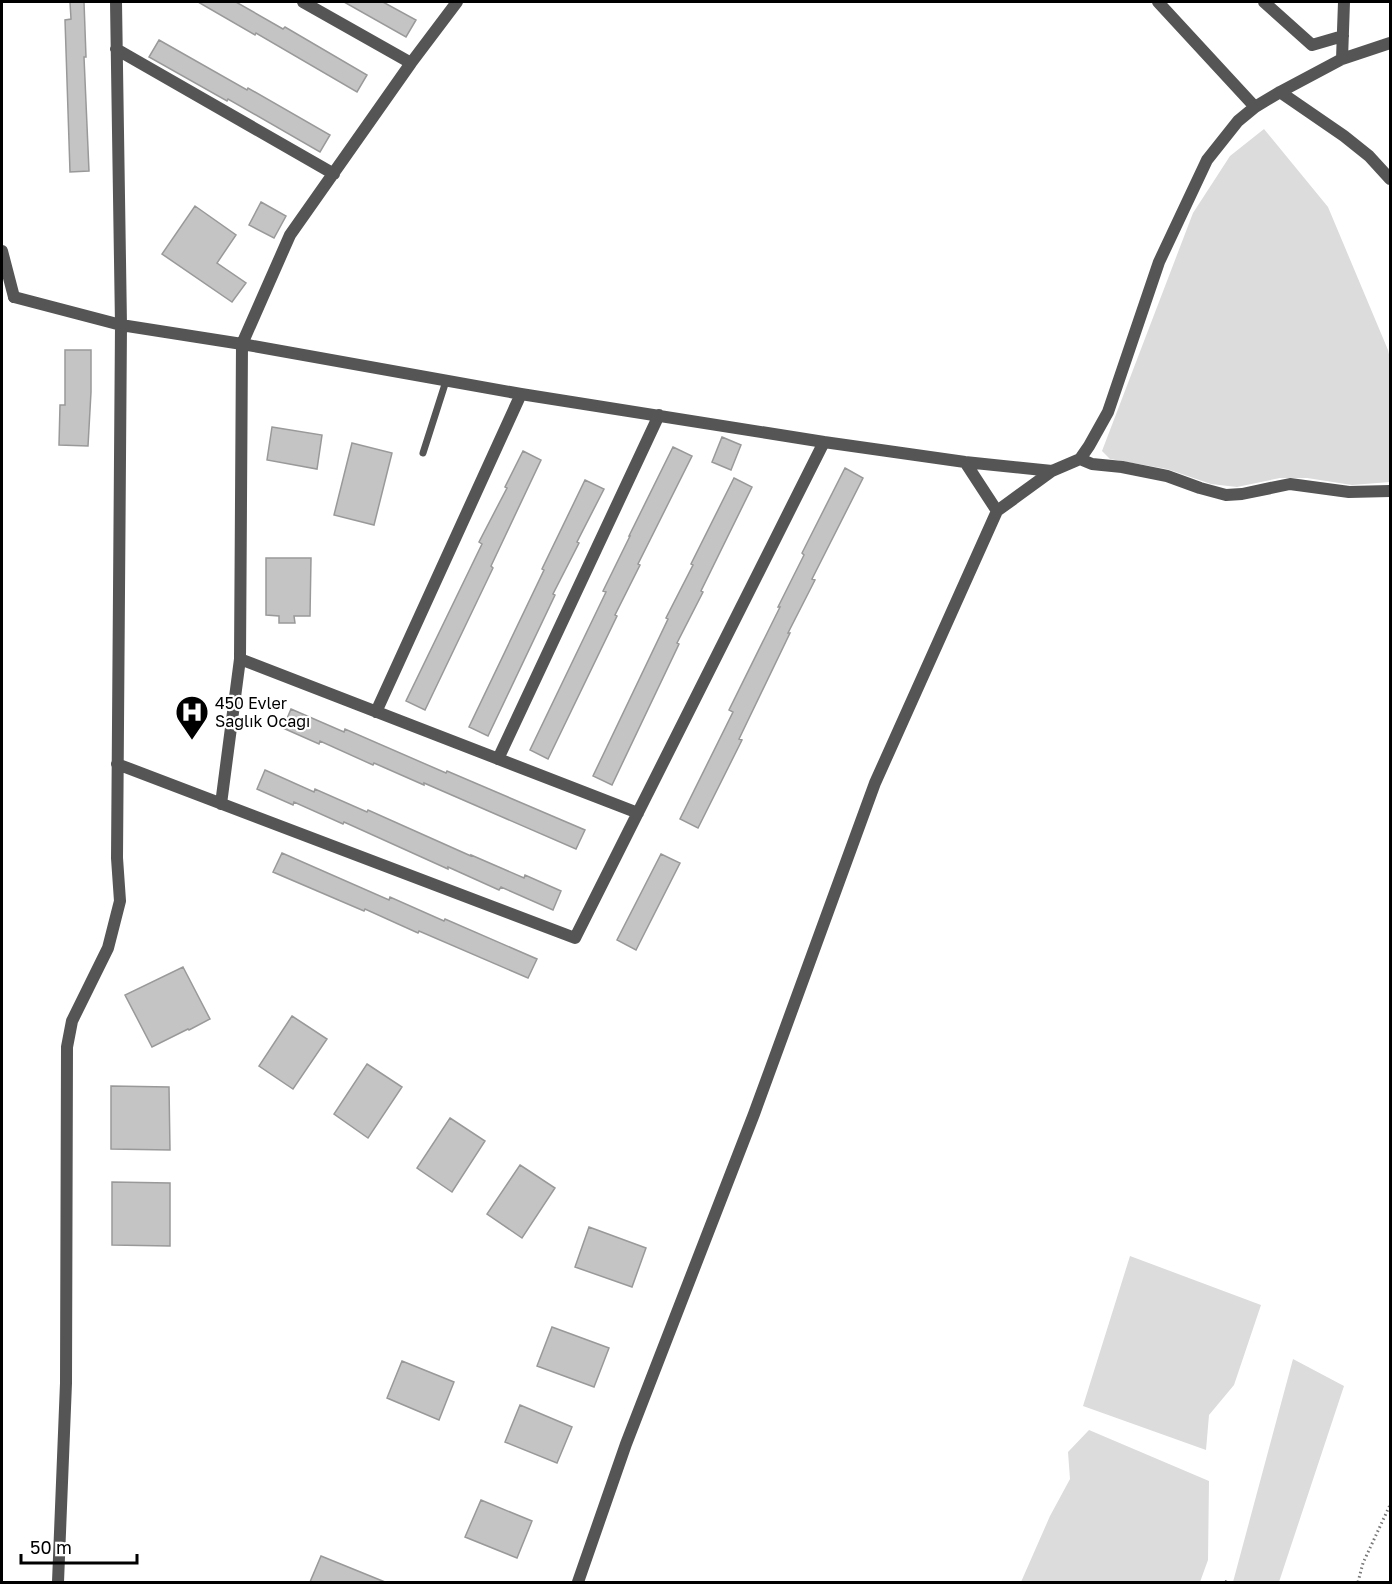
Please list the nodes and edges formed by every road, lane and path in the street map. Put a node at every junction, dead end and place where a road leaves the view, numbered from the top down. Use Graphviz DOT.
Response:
graph roads {
  1 [pos="116,2"];
  2 [pos="303,2"];
  3 [pos="457,2"];
  4 [pos="1158,2"];
  5 [pos="1264,2"];
  6 [pos="1344,2"];
  7 [pos="1343,36"];
  8 [pos="1390,43"];
  9 [pos="116,49"];
  10 [pos="1342,59"];
  11 [pos="411,63"];
  12 [pos="1280,92"];
  13 [pos="1255,107"];
  14 [pos="334,174"];
  15 [pos="1390,179"];
  16 [pos="2,252"];
  17 [pos="121,325"];
  18 [pos="242,344"];
  19 [pos="446,381"];
  20 [pos="521,394"];
  21 [pos="659,415"];
  22 [pos="824,442"];
  23 [pos="423,453"];
  24 [pos="1080,459"];
  25 [pos="965,462"];
  26 [pos="1052,471"];
  27 [pos="1390,491"];
  28 [pos="997,511"];
  29 [pos="240,659"];
  30 [pos="376,712"];
  31 [pos="498,759"];
  32 [pos="117,764"];
  33 [pos="221,804"];
  34 [pos="638,813"];
  35 [pos="1390,1505"];
  36 [pos="58,1582"];
  37 [pos="578,1582"];
  38 [pos="1358,1582"];
  1 -- 9 [label="street"];
  2 -- 11 [label="street"];
  3 -- 11 [label="street"];
  4 -- 13 [label="street"];
  5 -- 7 [label="street"];
  6 -- 7 [label="street"];
  7 -- 10 [label="street"];
  8 -- 10 [label="street"];
  9 -- 14 [label="street"];
  9 -- 17 [label="street"];
  10 -- 12 [label="street"];
  11 -- 14 [label="street"];
  12 -- 13 [label="street"];
  12 -- 15 [label="street"];
  13 -- 24 [label="street"];
  14 -- 18 [label="street"];
  16 -- 17 [label="street"];
  17 -- 18 [label="street"];
  17 -- 32 [label="street"];
  18 -- 19 [label="street"];
  18 -- 29 [label="street"];
  19 -- 20 [label="street"];
  19 -- 23 [label="lane"];
  20 -- 21 [label="street"];
  20 -- 30 [label="street"];
  21 -- 22 [label="street"];
  21 -- 31 [label="street"];
  22 -- 25 [label="street"];
  22 -- 34 [label="street"];
  24 -- 26 [label="street"];
  24 -- 27 [label="street"];
  25 -- 26 [label="street"];
  25 -- 28 [label="street"];
  26 -- 28 [label="street"];
  28 -- 37 [label="street"];
  29 -- 30 [label="street"];
  29 -- 33 [label="street"];
  30 -- 31 [label="street"];
  31 -- 34 [label="street"];
  32 -- 33 [label="street"];
  32 -- 36 [label="street"];
  33 -- 34 [label="street"];
  35 -- 38 [label="path"];
}
